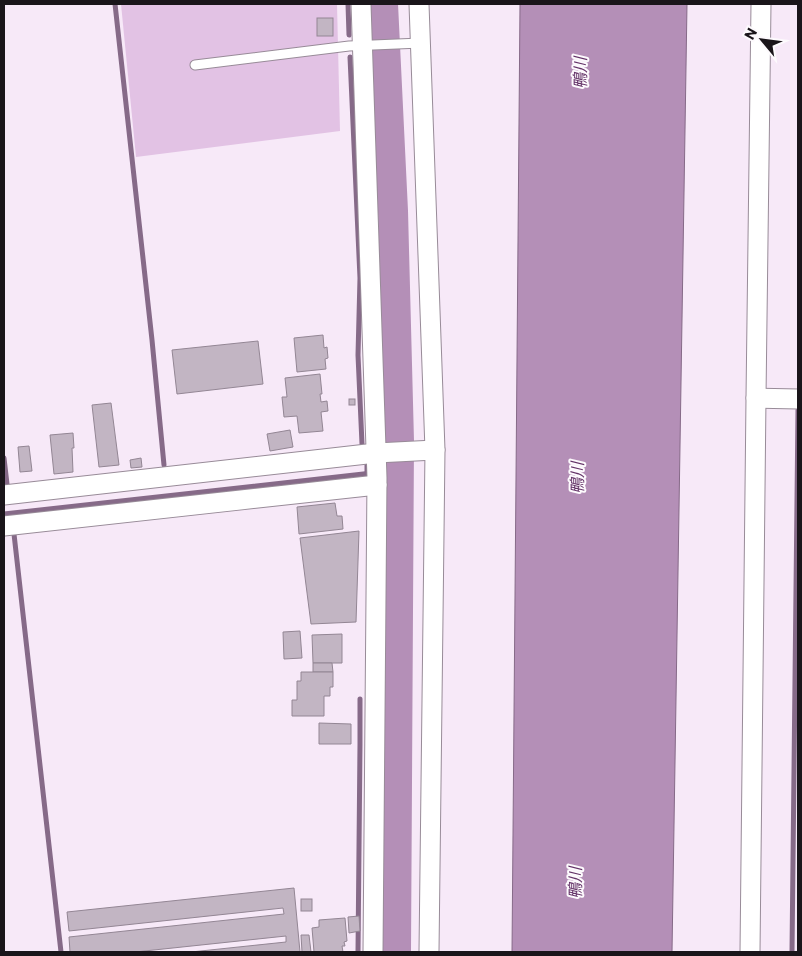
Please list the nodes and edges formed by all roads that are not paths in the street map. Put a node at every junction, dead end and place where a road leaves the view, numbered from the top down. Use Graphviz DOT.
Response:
graph roads {
  1 [pos="361,4"];
  2 [pos="419,4"];
  3 [pos="761,4"];
  4 [pos="414,43"];
  5 [pos="365,45"];
  6 [pos="194,65"];
  7 [pos="762,398"];
  8 [pos="798,400"];
  9 [pos="435,450"];
  10 [pos="379,467"];
  11 [pos="4,495"];
  12 [pos="4,526"];
  13 [pos="373,952"];
  14 [pos="429,952"];
  15 [pos="750,952"];
  1 -- 5 [label="street"];
  2 -- 4 [label="street"];
  3 -- 7 [label="street"];
  4 -- 5 [label="lane"];
  4 -- 9 [label="street"];
  5 -- 6 [label="lane"];
  5 -- 10 [label="street"];
  7 -- 8 [label="street"];
  7 -- 15 [label="street"];
  9 -- 10 [label="street"];
  9 -- 14 [label="street"];
  10 -- 11 [label="street"];
  10 -- 12 [label="street"];
  10 -- 13 [label="street"];
}
